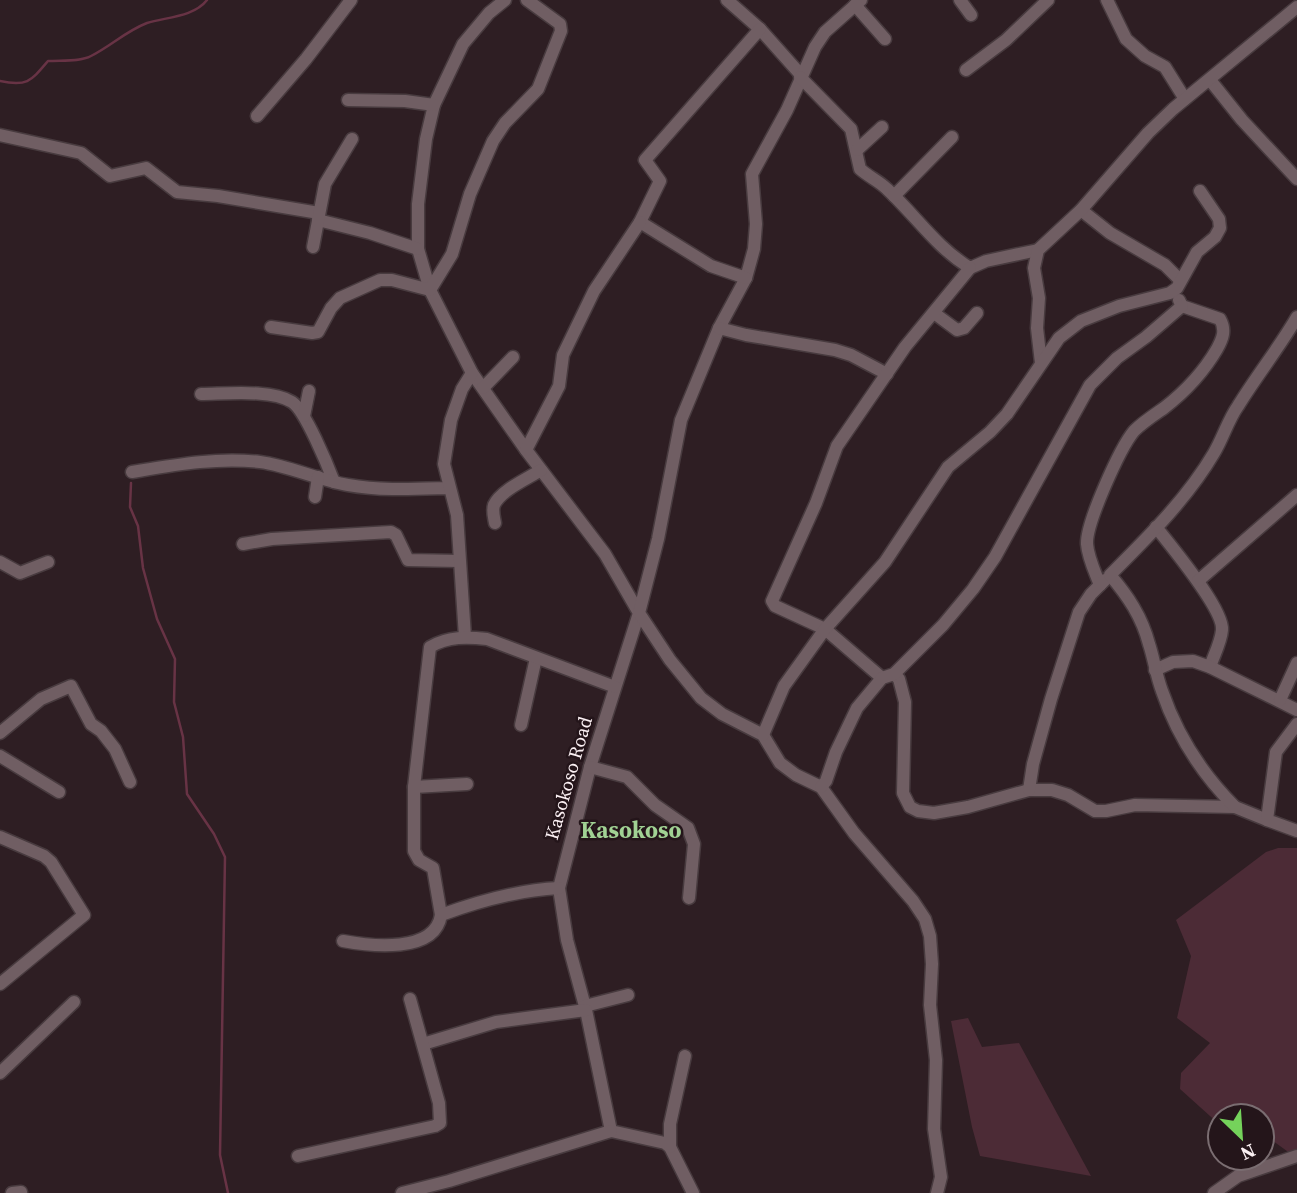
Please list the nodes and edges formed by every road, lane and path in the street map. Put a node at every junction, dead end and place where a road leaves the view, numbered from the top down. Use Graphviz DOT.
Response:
graph roads {
  1 [pos="351,0"];
  2 [pos="505,0"];
  3 [pos="527,0"];
  4 [pos="960,0"];
  5 [pos="1048,0"];
  6 [pos="1107,0"];
  7 [pos="735,2"];
  8 [pos="858,2"];
  9 [pos="1297,7"];
  10 [pos="971,15"];
  11 [pos="760,29"];
  12 [pos="885,40"];
  13 [pos="966,71"];
  14 [pos="801,76"];
  15 [pos="1210,80"];
  16 [pos="1185,99"];
  17 [pos="348,100"];
  18 [pos="435,105"];
  19 [pos="257,116"];
  20 [pos="882,127"];
  21 [pos="0,135"];
  22 [pos="952,137"];
  23 [pos="352,139"];
  24 [pos="857,150"];
  25 [pos="1297,179"];
  26 [pos="1200,191"];
  27 [pos="894,196"];
  28 [pos="1082,210"];
  29 [pos="318,216"];
  30 [pos="640,222"];
  31 [pos="313,247"];
  32 [pos="418,249"];
  33 [pos="1038,250"];
  34 [pos="970,268"];
  35 [pos="746,278"];
  36 [pos="1177,285"];
  37 [pos="430,290"];
  38 [pos="1182,306"];
  39 [pos="934,313"];
  40 [pos="976,313"];
  41 [pos="1297,317"];
  42 [pos="271,327"];
  43 [pos="719,328"];
  44 [pos="513,357"];
  45 [pos="1041,363"];
  46 [pos="472,373"];
  47 [pos="887,374"];
  48 [pos="483,388"];
  49 [pos="309,391"];
  50 [pos="201,394"];
  51 [pos="304,416"];
  52 [pos="526,450"];
  53 [pos="541,470"];
  54 [pos="132,472"];
  55 [pos="317,477"];
  56 [pos="334,482"];
  57 [pos="449,488"];
  58 [pos="1297,495"];
  59 [pos="315,497"];
  60 [pos="495,523"];
  61 [pos="1156,527"];
  62 [pos="243,544"];
  63 [pos="459,561"];
  64 [pos="0,562"];
  65 [pos="48,562"];
  66 [pos="1110,575"];
  67 [pos="1198,581"];
  68 [pos="1100,585"];
  69 [pos="639,613"];
  70 [pos="825,629"];
  71 [pos="466,637"];
  72 [pos="536,658"];
  73 [pos="1297,663"];
  74 [pos="1210,667"];
  75 [pos="1155,670"];
  76 [pos="888,676"];
  77 [pos="615,687"];
  78 [pos="1280,700"];
  79 [pos="1297,710"];
  80 [pos="1297,724"];
  81 [pos="521,725"];
  82 [pos="0,733"];
  83 [pos="763,735"];
  84 [pos="0,756"];
  85 [pos="590,767"];
  86 [pos="130,782"];
  87 [pos="467,784"];
  88 [pos="414,787"];
  89 [pos="821,787"];
  90 [pos="1029,790"];
  91 [pos="59,792"];
  92 [pos="1235,807"];
  93 [pos="1267,820"];
  94 [pos="1295,827"];
  95 [pos="0,837"];
  96 [pos="559,888"];
  97 [pos="689,898"];
  98 [pos="441,915"];
  99 [pos="343,942"];
  100 [pos="0,984"];
  101 [pos="628,995"];
  102 [pos="410,999"];
  103 [pos="74,1002"];
  104 [pos="586,1008"];
  105 [pos="423,1044"];
  106 [pos="685,1056"];
  107 [pos="0,1073"];
  108 [pos="611,1131"];
  109 [pos="670,1147"];
  110 [pos="1297,1156"];
  111 [pos="298,1157"];
  112 [pos="402,1193"];
  113 [pos="693,1193"];
  114 [pos="937,1193"];
  115 [pos="1214,1193"];
  1 -- 19 [label="street"];
  2 -- 18 [label="street"];
  3 -- 37 [label="street"];
  4 -- 10 [label="street"];
  5 -- 13 [label="street"];
  6 -- 16 [label="street"];
  7 -- 11 [label="street"];
  8 -- 12 [label="street"];
  8 -- 14 [label="street, Kasokoso Road"];
  9 -- 15 [label="street"];
  11 -- 14 [label="street"];
  11 -- 30 [label="street"];
  14 -- 24 [label="street"];
  14 -- 35 [label="street, Kasokoso Road"];
  15 -- 16 [label="street"];
  15 -- 25 [label="street"];
  16 -- 28 [label="street"];
  17 -- 18 [label="street"];
  18 -- 32 [label="street"];
  20 -- 24 [label="street"];
  21 -- 29 [label="street"];
  22 -- 27 [label="street"];
  23 -- 29 [label="street"];
  24 -- 27 [label="street"];
  26 -- 36 [label="street"];
  27 -- 34 [label="street"];
  28 -- 33 [label="street"];
  28 -- 36 [label="street"];
  29 -- 31 [label="street"];
  29 -- 32 [label="street"];
  30 -- 35 [label="street"];
  30 -- 52 [label="street"];
  32 -- 37 [label="street"];
  33 -- 34 [label="street"];
  33 -- 45 [label="street"];
  34 -- 39 [label="street"];
  35 -- 43 [label="street, Kasokoso Road"];
  36 -- 38 [label="street"];
  36 -- 45 [label="street"];
  37 -- 42 [label="street"];
  37 -- 46 [label="street"];
  38 -- 68 [label="street"];
  38 -- 76 [label="street"];
  39 -- 40 [label="street"];
  39 -- 47 [label="street"];
  41 -- 61 [label="street"];
  43 -- 47 [label="street"];
  43 -- 69 [label="street, Kasokoso Road"];
  44 -- 48 [label="street"];
  45 -- 70 [label="street"];
  46 -- 48 [label="street"];
  46 -- 57 [label="street"];
  47 -- 70 [label="street"];
  48 -- 52 [label="street"];
  49 -- 51 [label="street"];
  50 -- 51 [label="street"];
  51 -- 56 [label="street"];
  52 -- 53 [label="street"];
  53 -- 60 [label="street"];
  53 -- 69 [label="street"];
  54 -- 55 [label="street"];
  55 -- 56 [label="street"];
  55 -- 59 [label="street"];
  56 -- 57 [label="street"];
  57 -- 63 [label="street"];
  58 -- 67 [label="street"];
  61 -- 66 [label="street"];
  61 -- 67 [label="street"];
  62 -- 63 [label="street"];
  63 -- 71 [label="street"];
  64 -- 65 [label="street"];
  66 -- 68 [label="street"];
  66 -- 75 [label="street"];
  67 -- 74 [label="street"];
  68 -- 90 [label="street"];
  69 -- 77 [label="street, Kasokoso Road"];
  69 -- 83 [label="street"];
  70 -- 76 [label="street"];
  70 -- 83 [label="street"];
  71 -- 72 [label="street"];
  71 -- 88 [label="street"];
  72 -- 77 [label="street"];
  72 -- 81 [label="street"];
  73 -- 78 [label="street"];
  74 -- 75 [label="street"];
  74 -- 78 [label="street"];
  75 -- 92 [label="street"];
  76 -- 89 [label="street"];
  76 -- 90 [label="street"];
  77 -- 85 [label="street, Kasokoso Road"];
  78 -- 79 [label="street"];
  80 -- 93 [label="street"];
  82 -- 86 [label="street"];
  83 -- 89 [label="street"];
  84 -- 91 [label="street"];
  85 -- 96 [label="street, Kasokoso Road"];
  85 -- 97 [label="street"];
  87 -- 88 [label="street"];
  88 -- 98 [label="street"];
  89 -- 114 [label="street"];
  90 -- 92 [label="street"];
  92 -- 93 [label="street"];
  93 -- 94 [label="street"];
  95 -- 100 [label="street"];
  96 -- 98 [label="street"];
  96 -- 104 [label="street, Kasokoso Road"];
  98 -- 99 [label="street"];
  101 -- 104 [label="street"];
  102 -- 105 [label="street"];
  103 -- 107 [label="street"];
  104 -- 105 [label="street"];
  104 -- 108 [label="street, Kasokoso Road"];
  105 -- 111 [label="street"];
  106 -- 109 [label="street"];
  108 -- 109 [label="street"];
  108 -- 112 [label="street"];
  109 -- 113 [label="street"];
  110 -- 115 [label="street"];
}
